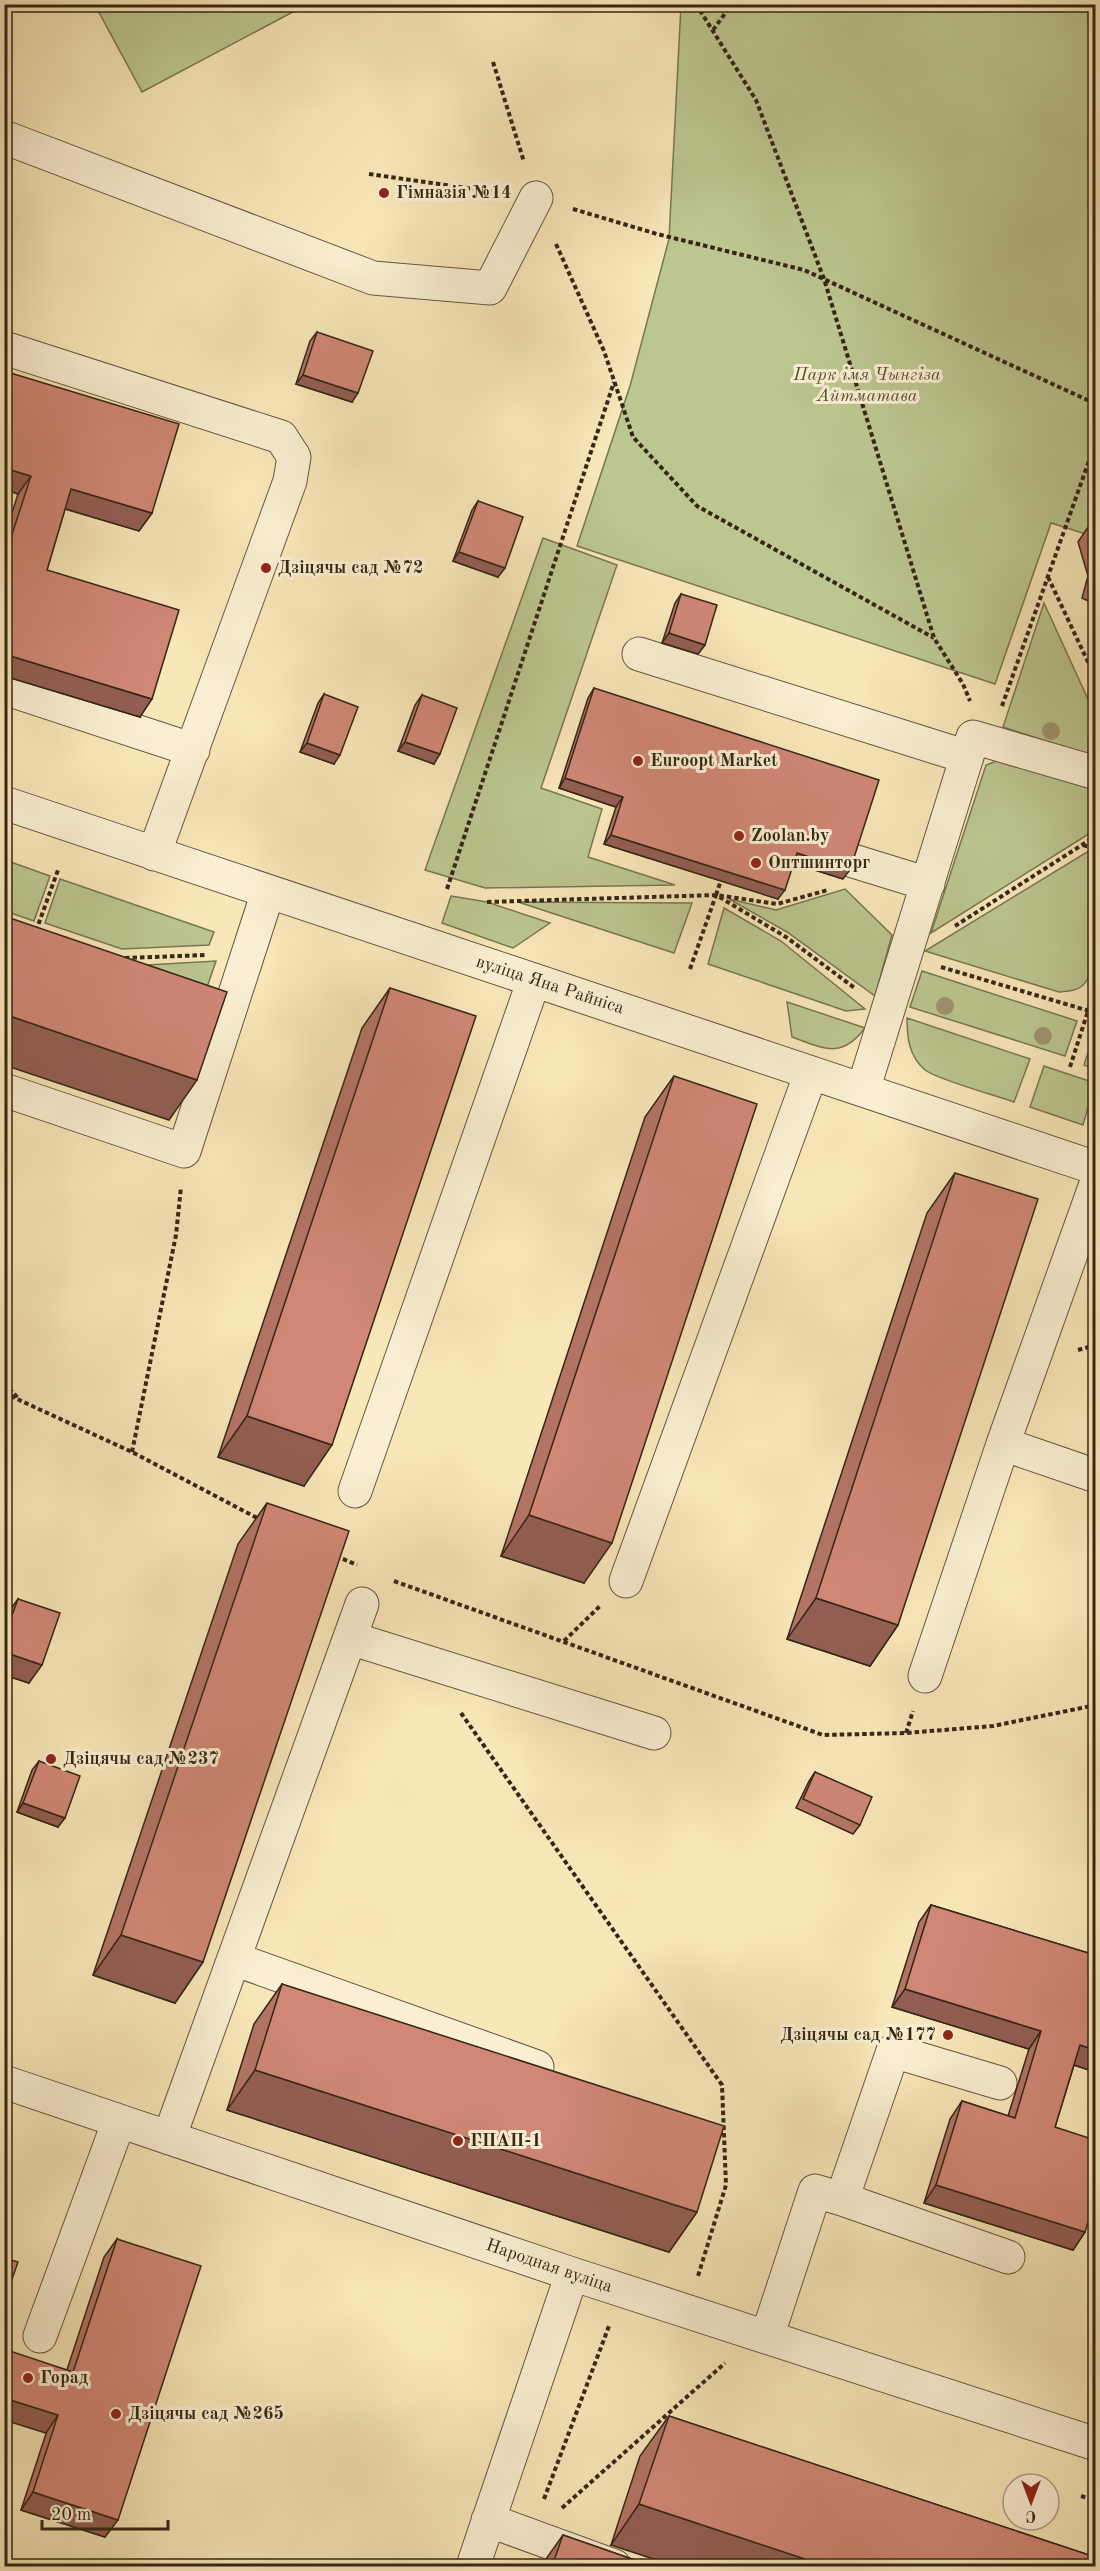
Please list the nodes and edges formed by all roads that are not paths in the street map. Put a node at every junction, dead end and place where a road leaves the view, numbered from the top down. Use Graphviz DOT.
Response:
graph roads {
  1 [pos="4,137"];
  2 [pos="536,198"];
  3 [pos="4,348"];
  4 [pos="639,654"];
  5 [pos="4,688"];
  6 [pos="970,747"];
  7 [pos="193,750"];
  8 [pos="1095,772"];
  9 [pos="4,803"];
  10 [pos="154,854"];
  11 [pos="850,860"];
  12 [pos="928,884"];
  13 [pos="267,892"];
  14 [pos="534,980"];
  15 [pos="811,1072"];
  16 [pos="4,1090"];
  17 [pos="863,1090"];
  18 [pos="1095,1168"];
  19 [pos="1095,1184"];
  20 [pos="1003,1444"];
  21 [pos="1095,1476"];
  22 [pos="355,1491"];
  23 [pos="626,1581"];
  24 [pos="362,1604"];
  25 [pos="350,1638"];
  26 [pos="925,1676"];
  27 [pos="654,1733"];
  28 [pos="234,1959"];
  29 [pos="561,2076"];
  30 [pos="4,2082"];
  31 [pos="1000,2083"];
  32 [pos="119,2121"];
  33 [pos="169,2138"];
  34 [pos="842,2199"];
  35 [pos="1008,2257"];
  36 [pos="572,2274"];
  37 [pos="762,2335"];
  38 [pos="40,2336"];
  39 [pos="1095,2444"];
  40 [pos="488,2520"];
  41 [pos="473,2566"];
  42 [pos="614,2566"];
  1 -- 2 [label="street"];
  3 -- 7 [label="street"];
  4 -- 6 [label="street"];
  5 -- 7 [label="street"];
  6 -- 8 [label="street"];
  6 -- 12 [label="street"];
  7 -- 10 [label="street"];
  9 -- 10 [label="street, вуліца Яна Райніса"];
  10 -- 13 [label="street, вуліца Яна Райніса"];
  11 -- 12 [label="street"];
  12 -- 17 [label="street"];
  13 -- 14 [label="street, вуліца Яна Райніса"];
  13 -- 16 [label="street"];
  14 -- 15 [label="street, вуліца Яна Райніса"];
  14 -- 22 [label="street"];
  15 -- 17 [label="street, вуліца Яна Райніса"];
  15 -- 23 [label="street"];
  17 -- 18 [label="street, вуліца Яна Райніса"];
  19 -- 20 [label="street"];
  20 -- 21 [label="street"];
  20 -- 26 [label="street"];
  24 -- 25 [label="street"];
  25 -- 27 [label="street"];
  25 -- 28 [label="street"];
  28 -- 29 [label="street"];
  28 -- 33 [label="street"];
  30 -- 32 [label="street, Народная вуліца"];
  31 -- 34 [label="street"];
  32 -- 33 [label="street, Народная вуліца"];
  32 -- 38 [label="street"];
  33 -- 36 [label="street, Народная вуліца"];
  34 -- 35 [label="street"];
  34 -- 37 [label="street"];
  36 -- 37 [label="street, Народная вуліца"];
  36 -- 40 [label="street"];
  37 -- 39 [label="street, Народная вуліца"];
  40 -- 41 [label="street"];
  40 -- 42 [label="street"];
}
